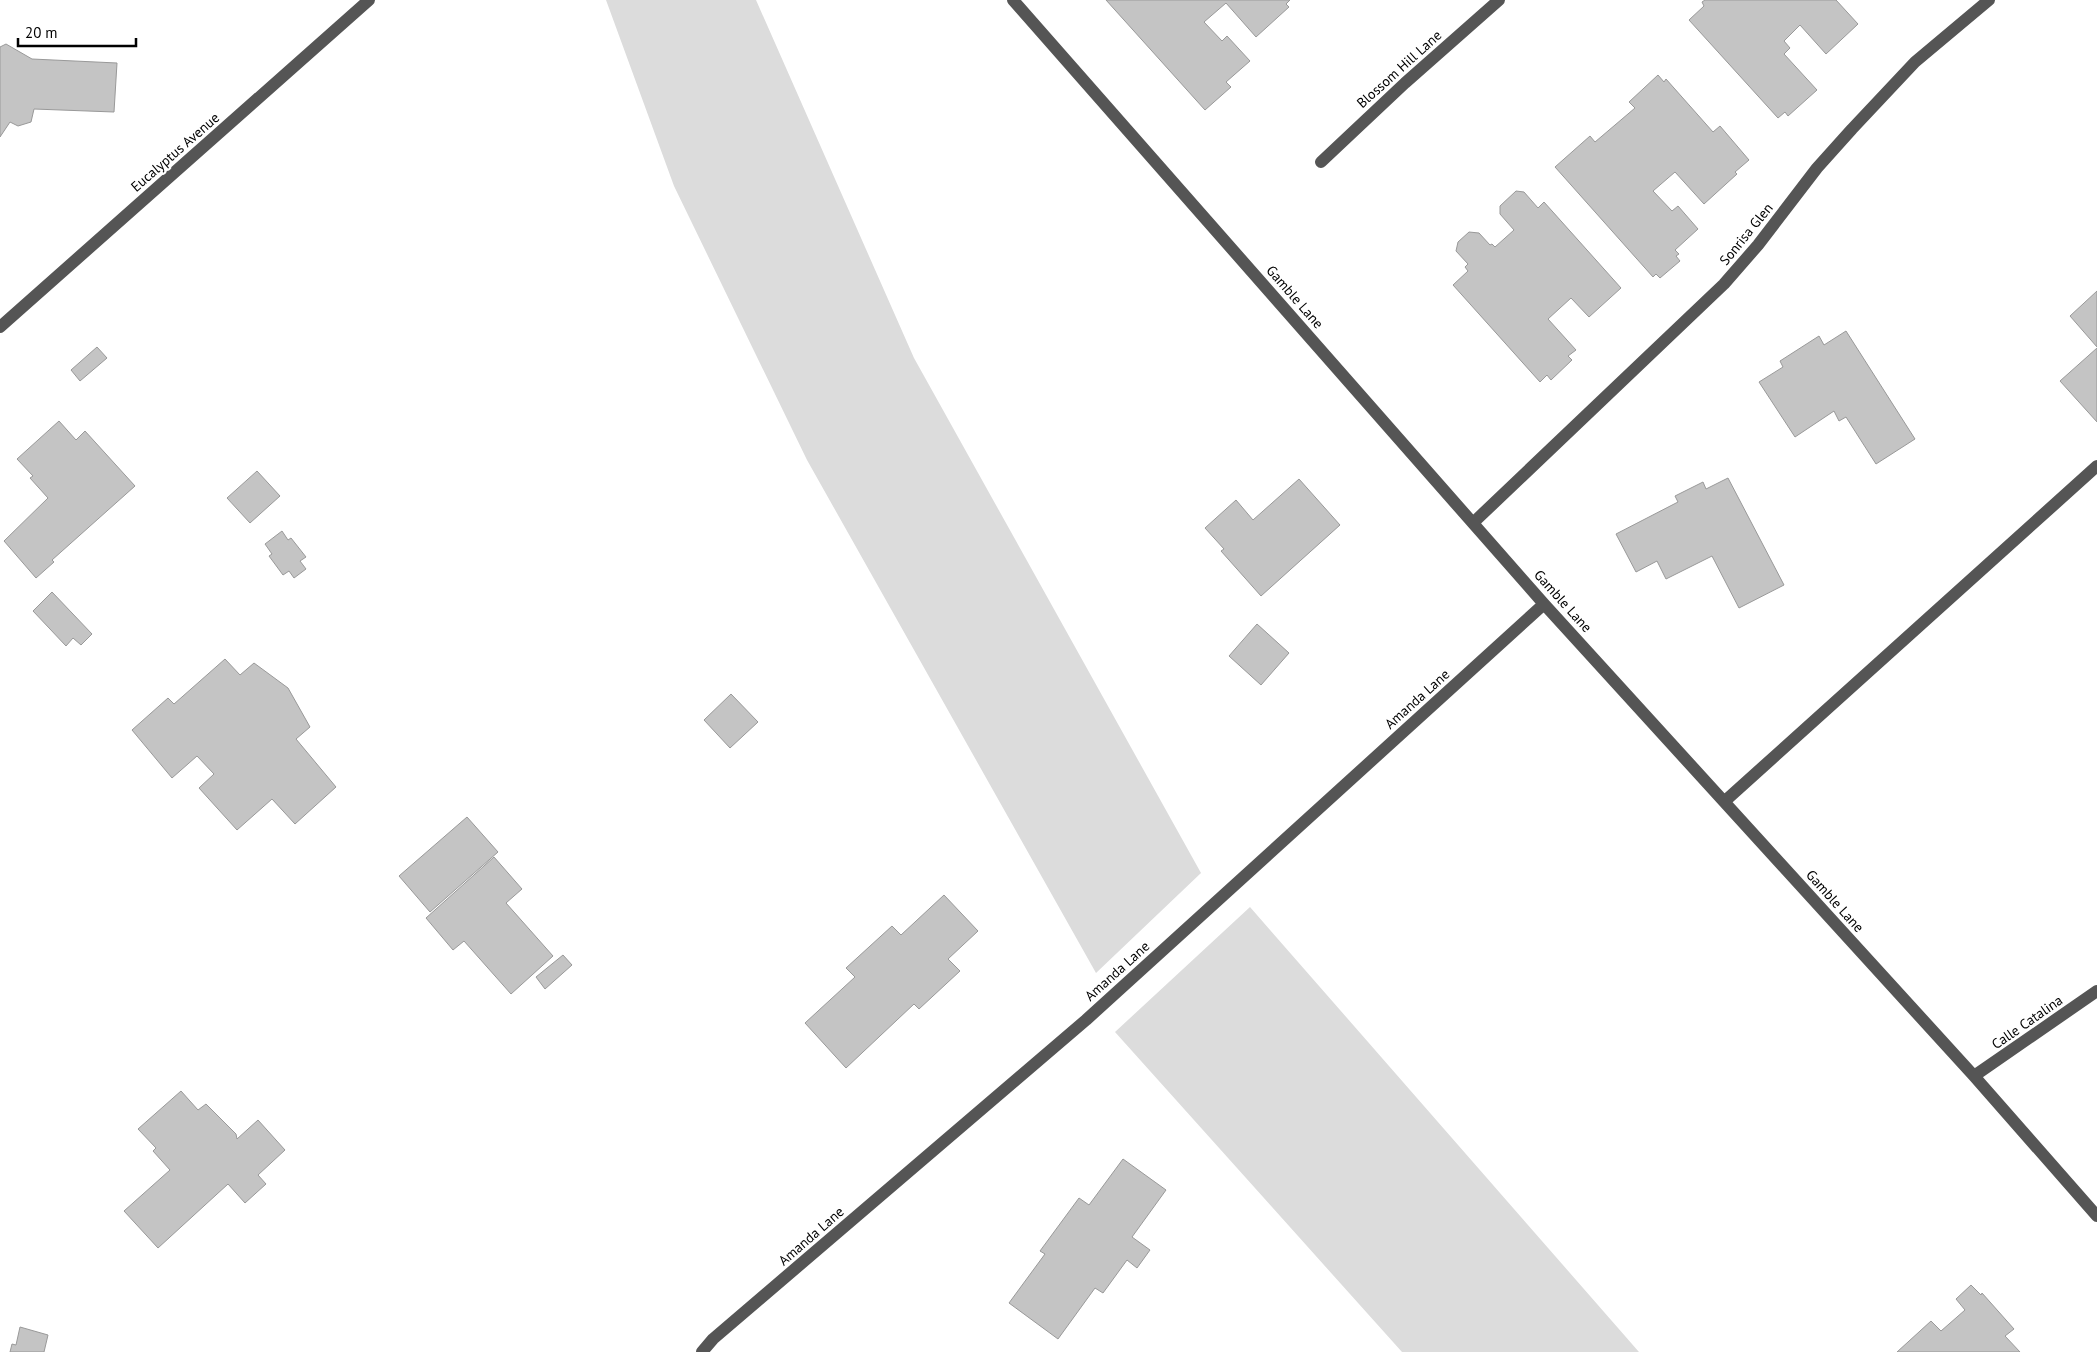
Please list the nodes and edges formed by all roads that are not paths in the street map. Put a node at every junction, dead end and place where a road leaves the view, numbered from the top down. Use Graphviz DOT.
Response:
graph roads {
  1 [pos="369,0"];
  2 [pos="1012,0"];
  3 [pos="1499,0"];
  4 [pos="1989,0"];
  5 [pos="1321,162"];
  6 [pos="0,327"];
  7 [pos="2097,466"];
  8 [pos="1474,522"];
  9 [pos="1544,604"];
  10 [pos="1725,801"];
  11 [pos="2097,991"];
  12 [pos="1974,1076"];
  13 [pos="2097,1216"];
  14 [pos="702,1352"];
  1 -- 6 [label="street, Eucalyptus Avenue"];
  2 -- 8 [label="street, Gamble Lane"];
  3 -- 5 [label="street, Blossom Hill Lane"];
  4 -- 8 [label="street, Sonrisa Glen"];
  7 -- 10 [label="street"];
  8 -- 9 [label="street, Gamble Lane"];
  9 -- 10 [label="street, Gamble Lane"];
  9 -- 14 [label="street, Amanda Lane"];
  10 -- 12 [label="street, Gamble Lane"];
  11 -- 12 [label="street, Calle Catalina"];
  12 -- 13 [label="street, Gamble Lane"];
}
